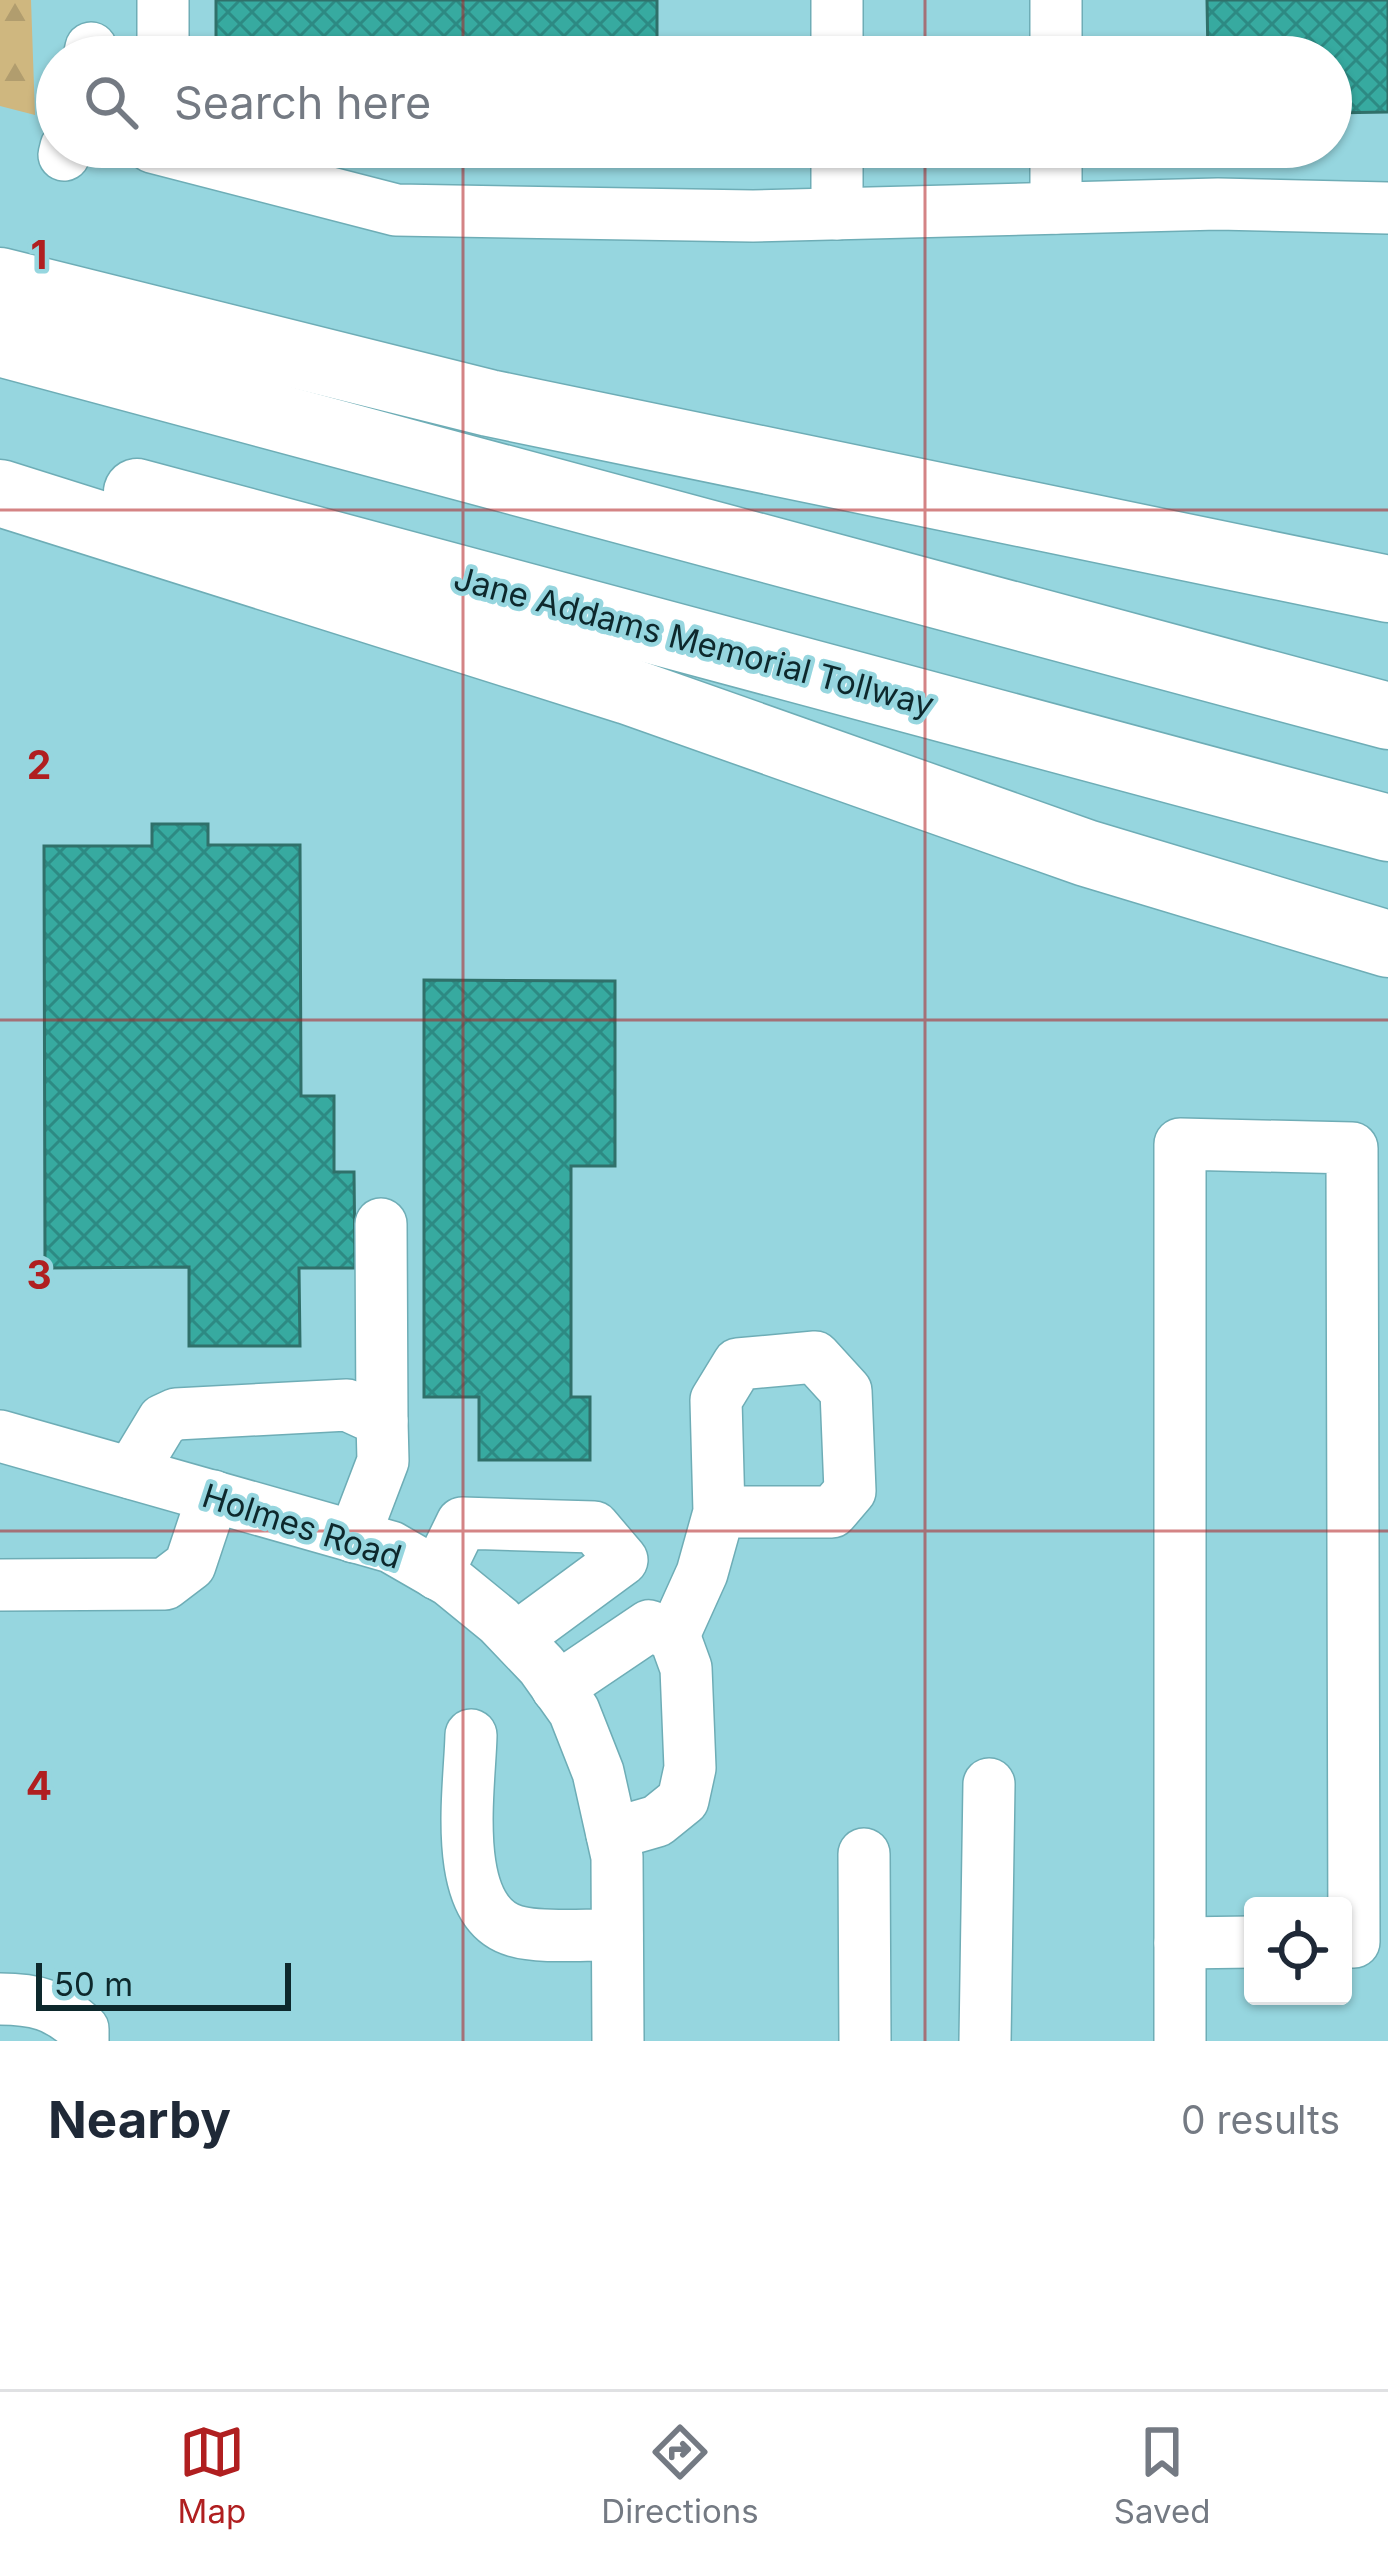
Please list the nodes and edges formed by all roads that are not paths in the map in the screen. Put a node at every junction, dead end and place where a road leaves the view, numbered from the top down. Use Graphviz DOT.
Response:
graph roads {
  1 [pos="163,0"];
  2 [pos="837,0"];
  3 [pos="1056,0"];
  4 [pos="163,36"];
  5 [pos="837,36"];
  6 [pos="1056,36"];
  7 [pos="235,168"];
  8 [pos="837,168"];
  9 [pos="1056,168"];
  10 [pos="1056,208"];
  11 [pos="1388,208"];
  12 [pos="837,214"];
  13 [pos="0,280"];
  14 [pos="0,343"];
  15 [pos="0,455"];
  16 [pos="0,493"];
  17 [pos="1388,589"];
  18 [pos="1388,716"];
  19 [pos="1388,828"];
  20 [pos="1388,944"];
  21 [pos="381,1224"];
  22 [pos="382,1421"];
  23 [pos="0,1436"];
  24 [pos="131,1473"];
  25 [pos="212,1496"];
  26 [pos="719,1512"];
  27 [pos="355,1537"];
  28 [pos="437,1574"];
  29 [pos="0,1585"];
  30 [pos="674,1635"];
  31 [pos="516,1638"];
  32 [pos="557,1688"];
  33 [pos="471,1735"];
  34 [pos="988,1784"];
  35 [pos="612,1834"];
  36 [pos="864,1854"];
  37 [pos="617,1935"];
  38 [pos="1244,1942"];
  39 [pos="1352,1942"];
  40 [pos="1180,1943"];
  41 [pos="15,1999"];
  42 [pos="83,2041"];
  43 [pos="618,2041"];
  44 [pos="865,2041"];
  45 [pos="985,2041"];
  46 [pos="1180,2041"];
  1 -- 4 [label="street"];
  2 -- 5 [label="street"];
  3 -- 6 [label="street"];
  7 -- 12 [label="street"];
  8 -- 12 [label="street"];
  9 -- 10 [label="street"];
  10 -- 11 [label="street"];
  10 -- 12 [label="street"];
  13 -- 17 [label="highway"];
  14 -- 18 [label="highway"];
  15 -- 19 [label="highway, Jane Addams Memorial Tollway"];
  16 -- 20 [label="highway"];
  21 -- 22 [label="street"];
  22 -- 24 [label="street"];
  22 -- 27 [label="street"];
  23 -- 24 [label="street, Holmes Road"];
  24 -- 25 [label="street, Holmes Road"];
  25 -- 27 [label="street, Holmes Road"];
  25 -- 29 [label="street"];
  26 -- 30 [label="street"];
  27 -- 28 [label="street, Holmes Road"];
  28 -- 31 [label="street, Holmes Road"];
  28 -- 31 [label="street"];
  30 -- 32 [label="street"];
  30 -- 35 [label="street"];
  31 -- 32 [label="street, Holmes Road"];
  32 -- 35 [label="street, Holmes Road"];
  33 -- 37 [label="street"];
  34 -- 45 [label="street"];
  35 -- 37 [label="street, Holmes Road"];
  36 -- 44 [label="street"];
  37 -- 43 [label="street, Holmes Road"];
  38 -- 40 [label="street"];
  39 -- 40 [label="street"];
  40 -- 46 [label="street"];
  41 -- 42 [label="street"];
}
